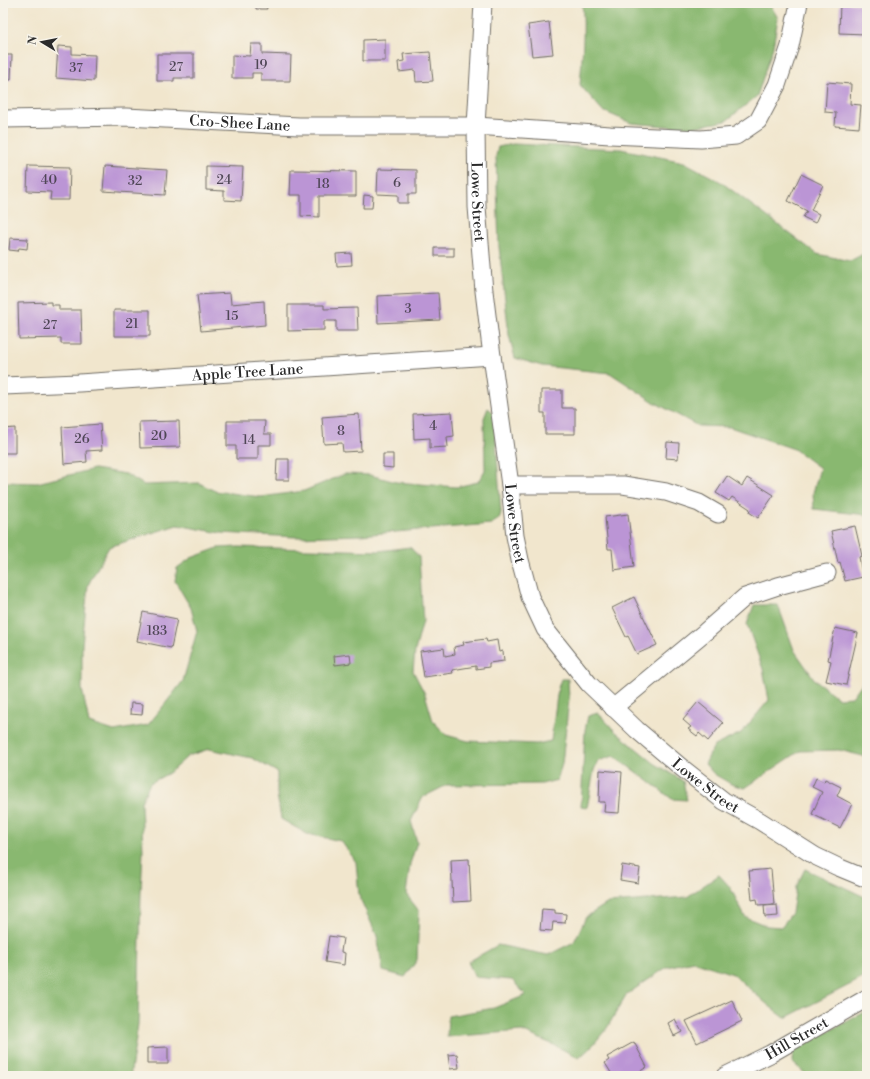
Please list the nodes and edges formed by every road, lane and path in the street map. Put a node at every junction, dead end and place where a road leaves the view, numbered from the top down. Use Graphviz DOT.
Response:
graph roads {
  1 [pos="483,3"];
  2 [pos="799,3"];
  3 [pos="3,119"];
  4 [pos="476,126"];
  5 [pos="492,356"];
  6 [pos="3,386"];
  7 [pos="510,485"];
  8 [pos="718,514"];
  9 [pos="827,573"];
  10 [pos="613,708"];
  11 [pos="867,879"];
  12 [pos="867,998"];
  13 [pos="725,1076"];
  1 -- 4 [label="street, Lowe Street"];
  2 -- 4 [label="street, Cro-Shee Lane"];
  3 -- 4 [label="street, Cro-Shee Lane"];
  4 -- 5 [label="street, Lowe Street"];
  5 -- 6 [label="street, Apple Tree Lane"];
  5 -- 7 [label="street, Lowe Street"];
  7 -- 8 [label="street"];
  7 -- 10 [label="street, Lowe Street"];
  9 -- 10 [label="street"];
  10 -- 11 [label="street, Lowe Street"];
  12 -- 13 [label="street, Hill Street"];
}
